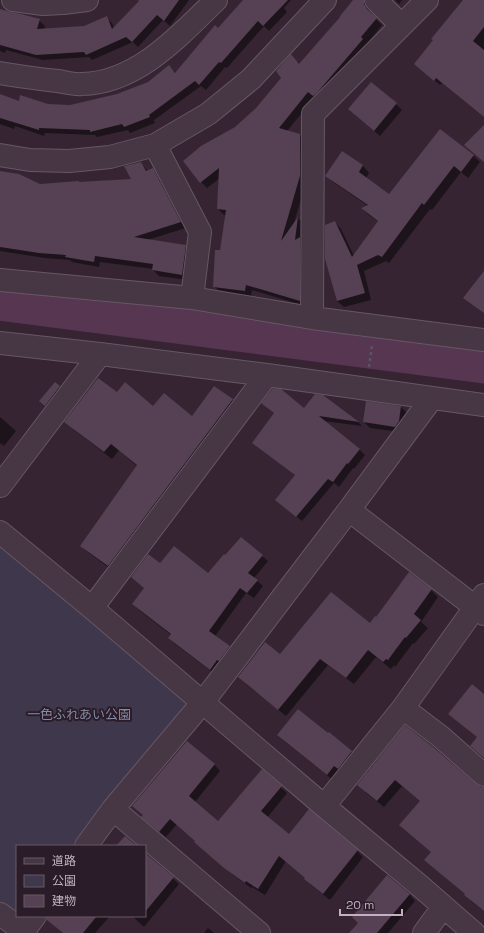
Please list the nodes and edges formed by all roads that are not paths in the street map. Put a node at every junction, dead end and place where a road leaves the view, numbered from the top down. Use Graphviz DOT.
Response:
graph roads {
  1 [pos="13,0"];
  2 [pos="87,0"];
  3 [pos="216,0"];
  4 [pos="325,0"];
  5 [pos="376,0"];
  6 [pos="427,0"];
  7 [pos="401,25"];
  8 [pos="0,73"];
  9 [pos="155,145"];
  10 [pos="0,155"];
  11 [pos="0,280"];
  12 [pos="192,298"];
  13 [pos="312,318"];
  14 [pos="484,340"];
  15 [pos="0,343"];
  16 [pos="100,354"];
  17 [pos="267,375"];
  18 [pos="432,398"];
  19 [pos="484,405"];
  20 [pos="0,486"];
  21 [pos="349,510"];
  22 [pos="0,532"];
  23 [pos="481,605"];
  24 [pos="92,608"];
  25 [pos="203,702"];
  26 [pos="403,708"];
  27 [pos="484,775"];
  28 [pos="324,806"];
  29 [pos="113,809"];
  30 [pos="87,845"];
  31 [pos="443,907"];
  32 [pos="0,914"];
  33 [pos="27,928"];
  34 [pos="259,933"];
  35 [pos="424,933"];
  36 [pos="474,933"];
  1 -- 2 [label="street"];
  3 -- 8 [label="street"];
  4 -- 9 [label="street"];
  5 -- 7 [label="street"];
  6 -- 7 [label="street"];
  7 -- 13 [label="street"];
  9 -- 10 [label="street"];
  9 -- 12 [label="street"];
  11 -- 12 [label="street"];
  12 -- 13 [label="street"];
  13 -- 14 [label="street"];
  15 -- 16 [label="street"];
  16 -- 17 [label="street"];
  16 -- 20 [label="street"];
  17 -- 18 [label="street"];
  17 -- 24 [label="street"];
  18 -- 19 [label="street"];
  18 -- 21 [label="street"];
  21 -- 23 [label="street"];
  21 -- 25 [label="street"];
  22 -- 24 [label="street"];
  23 -- 26 [label="street"];
  24 -- 25 [label="street"];
  25 -- 28 [label="street"];
  25 -- 29 [label="street"];
  26 -- 27 [label="street"];
  26 -- 28 [label="street"];
  28 -- 31 [label="street"];
  29 -- 30 [label="street"];
  29 -- 34 [label="street"];
  31 -- 35 [label="street"];
  31 -- 36 [label="street"];
  32 -- 33 [label="street"];
}
